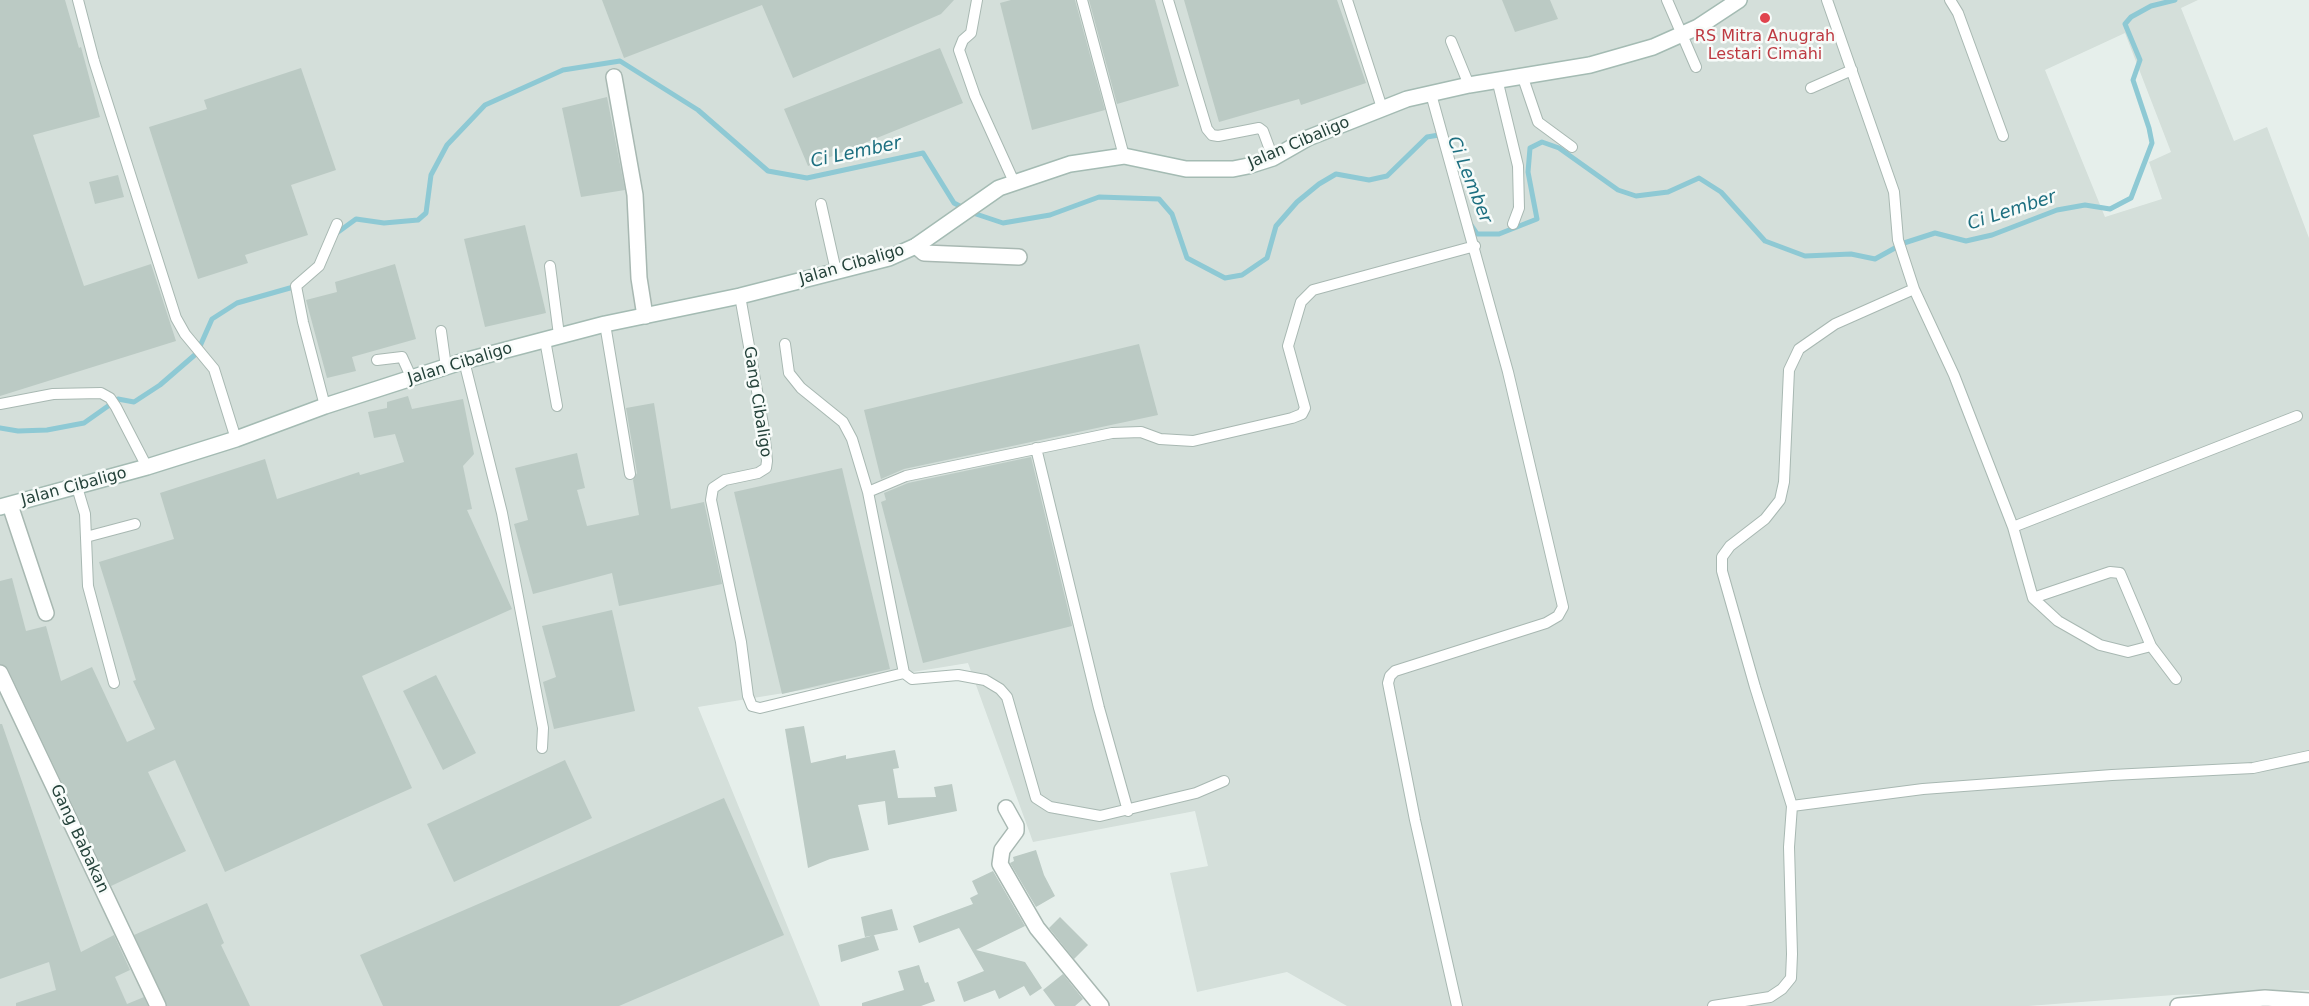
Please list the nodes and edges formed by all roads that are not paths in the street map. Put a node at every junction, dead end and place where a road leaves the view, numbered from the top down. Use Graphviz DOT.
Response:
graph roads {
  1 [pos="78,0"];
  2 [pos="976,0"];
  3 [pos="1082,0"];
  4 [pos="1168,0"];
  5 [pos="1347,0"];
  6 [pos="1667,0"];
  7 [pos="1739,0"];
  8 [pos="1827,0"];
  9 [pos="1950,0"];
  10 [pos="1683,35"];
  11 [pos="1451,41"];
  12 [pos="1696,67"];
  13 [pos="1852,70"];
  14 [pos="1522,75"];
  15 [pos="614,77"];
  16 [pos="1497,79"];
  17 [pos="1469,85"];
  18 [pos="1811,88"];
  19 [pos="1431,94"];
  20 [pos="1382,108"];
  21 [pos="2003,136"];
  22 [pos="1572,147"];
  23 [pos="1124,156"];
  24 [pos="1273,158"];
  25 [pos="1014,182"];
  26 [pos="821,204"];
  27 [pos="337,224"];
  28 [pos="1513,224"];
  29 [pos="916,246"];
  30 [pos="1475,246"];
  31 [pos="1019,257"];
  32 [pos="550,266"];
  33 [pos="836,271"];
  34 [pos="1914,289"];
  35 [pos="740,296"];
  36 [pos="645,316"];
  37 [pos="605,324"];
  38 [pos="441,331"];
  39 [pos="552,338"];
  40 [pos="785,344"];
  41 [pos="377,360"];
  42 [pos="464,361"];
  43 [pos="446,367"];
  44 [pos="412,379"];
  45 [pos="0,404"];
  46 [pos="324,406"];
  47 [pos="557,406"];
  48 [pos="2297,416"];
  49 [pos="236,439"];
  50 [pos="1036,448"];
  51 [pos="147,467"];
  52 [pos="630,474"];
  53 [pos="77,487"];
  54 [pos="868,492"];
  55 [pos="5,506"];
  56 [pos="135,524"];
  57 [pos="2013,527"];
  58 [pos="86,537"];
  59 [pos="2033,598"];
  60 [pos="46,613"];
  61 [pos="2151,646"];
  62 [pos="0,673"];
  63 [pos="904,673"];
  64 [pos="2176,679"];
  65 [pos="114,683"];
  66 [pos="542,748"];
  67 [pos="2309,756"];
  68 [pos="1224,781"];
  69 [pos="1792,806"];
  70 [pos="1006,808"];
  71 [pos="1128,810"];
  72 [pos="2309,1001"];
  73 [pos="158,1006"];
  74 [pos="1101,1006"];
  75 [pos="1457,1006"];
  76 [pos="1713,1006"];
  77 [pos="2178,1006"];
  1 -- 49 [label="lane"];
  2 -- 25 [label="lane"];
  3 -- 23 [label="lane"];
  4 -- 24 [label="lane"];
  5 -- 20 [label="lane"];
  6 -- 10 [label="lane"];
  7 -- 10 [label="main road, Jalan Cibaligo"];
  8 -- 13 [label="lane"];
  9 -- 21 [label="lane"];
  10 -- 12 [label="lane"];
  10 -- 14 [label="main road, Jalan Cibaligo"];
  11 -- 17 [label="lane"];
  13 -- 18 [label="lane"];
  13 -- 34 [label="lane"];
  14 -- 16 [label="main road, Jalan Cibaligo"];
  14 -- 22 [label="lane"];
  15 -- 36 [label="main road"];
  16 -- 17 [label="main road, Jalan Cibaligo"];
  16 -- 28 [label="lane"];
  17 -- 19 [label="main road, Jalan Cibaligo"];
  19 -- 20 [label="main road, Jalan Cibaligo"];
  19 -- 30 [label="lane"];
  20 -- 24 [label="main road, Jalan Cibaligo"];
  23 -- 24 [label="main road, Jalan Cibaligo"];
  23 -- 25 [label="main road, Jalan Cibaligo"];
  25 -- 29 [label="main road, Jalan Cibaligo"];
  26 -- 33 [label="lane"];
  27 -- 46 [label="lane"];
  29 -- 31 [label="main road"];
  29 -- 33 [label="main road, Jalan Cibaligo"];
  30 -- 50 [label="lane"];
  30 -- 75 [label="lane"];
  32 -- 39 [label="lane"];
  33 -- 35 [label="main road, Jalan Cibaligo"];
  34 -- 57 [label="lane"];
  34 -- 69 [label="lane"];
  35 -- 36 [label="main road, Jalan Cibaligo"];
  35 -- 63 [label="lane, Gang Cibaligo"];
  36 -- 37 [label="main road, Jalan Cibaligo"];
  37 -- 39 [label="main road, Jalan Cibaligo"];
  37 -- 52 [label="lane"];
  38 -- 43 [label="lane"];
  39 -- 42 [label="main road, Jalan Cibaligo"];
  39 -- 47 [label="lane"];
  40 -- 54 [label="lane"];
  41 -- 44 [label="lane"];
  42 -- 43 [label="main road, Jalan Cibaligo"];
  42 -- 66 [label="lane"];
  43 -- 44 [label="main road, Jalan Cibaligo"];
  44 -- 46 [label="main road, Jalan Cibaligo"];
  45 -- 51 [label="lane"];
  46 -- 49 [label="main road, Jalan Cibaligo"];
  48 -- 57 [label="lane"];
  49 -- 51 [label="main road, Jalan Cibaligo"];
  50 -- 54 [label="lane"];
  50 -- 71 [label="lane"];
  51 -- 53 [label="main road, Jalan Cibaligo"];
  53 -- 55 [label="main road, Jalan Cibaligo"];
  53 -- 58 [label="lane"];
  54 -- 63 [label="lane"];
  55 -- 60 [label="main road"];
  56 -- 58 [label="lane"];
  57 -- 59 [label="lane"];
  58 -- 65 [label="lane"];
  59 -- 61 [label="lane"];
  59 -- 61 [label="lane"];
  61 -- 64 [label="lane"];
  62 -- 73 [label="main road, Gang Babakan"];
  63 -- 71 [label="lane"];
  67 -- 69 [label="lane"];
  68 -- 71 [label="lane"];
  69 -- 76 [label="lane"];
  70 -- 74 [label="main road"];
  72 -- 77 [label="main road"];
}
